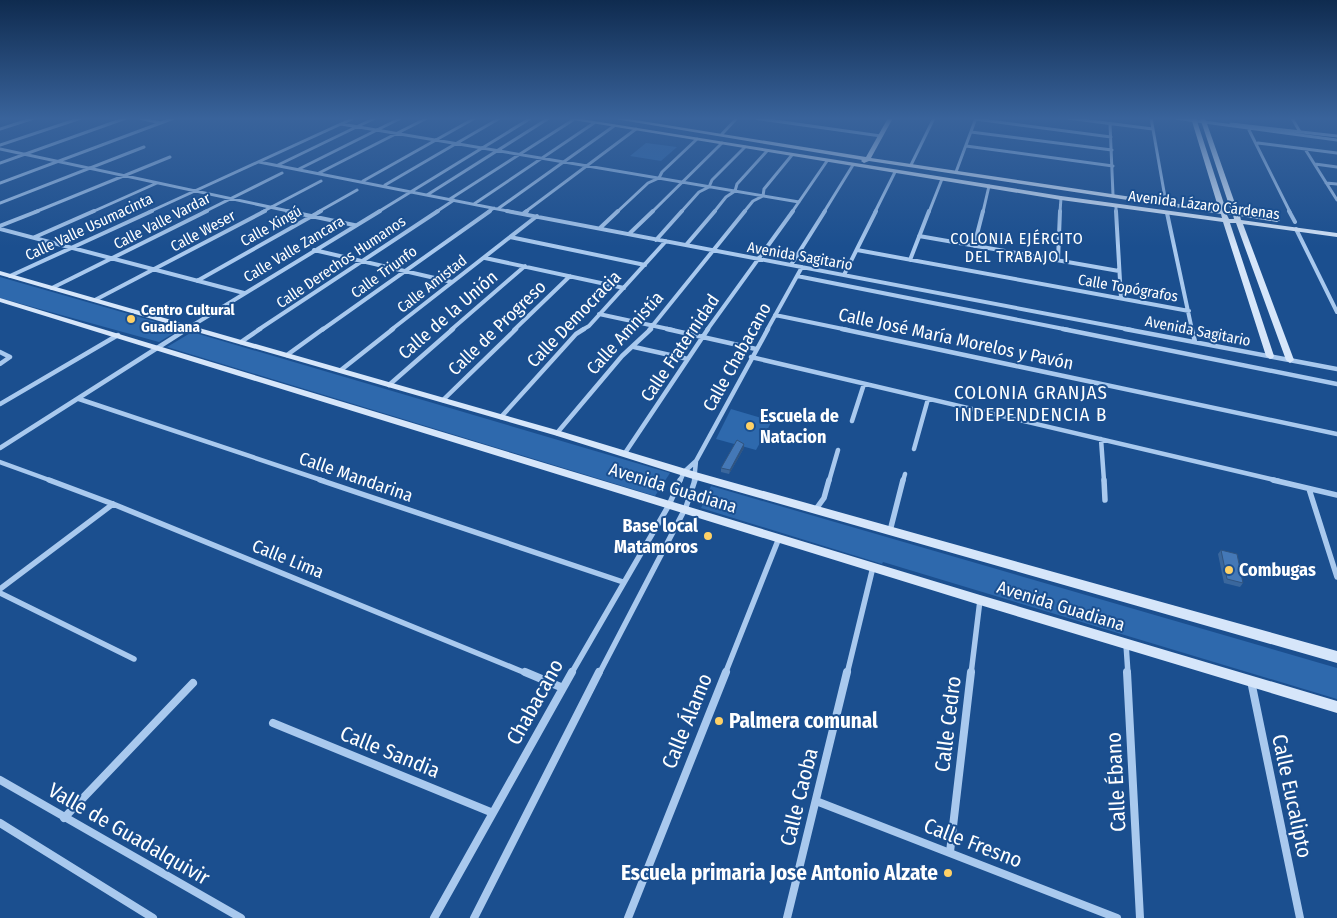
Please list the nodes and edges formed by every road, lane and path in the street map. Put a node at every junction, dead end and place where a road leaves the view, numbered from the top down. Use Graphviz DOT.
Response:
graph roads {
  1 [pos="53,161"];
  2 [pos="61,161"];
  3 [pos="108,161"];
  4 [pos="161,161"];
  5 [pos="287,161"];
  6 [pos="314,161"];
  7 [pos="343,161"];
  8 [pos="399,161"];
  9 [pos="428,161"];
  10 [pos="461,161"];
  11 [pos="481,161"];
  12 [pos="507,161"];
  13 [pos="535,161"];
  14 [pos="559,161"];
  15 [pos="593,161"];
  16 [pos="674,161"];
  17 [pos="703,161"];
  18 [pos="731,161"];
  19 [pos="758,161"];
  20 [pos="787,161"];
  21 [pos="827,161"];
  22 [pos="863,161"];
  23 [pos="881,161"];
  24 [pos="913,161"];
  25 [pos="960,161"];
  26 [pos="1074,161"];
  27 [pos="1112,161"];
  28 [pos="1159,161"];
  29 [pos="1206,161"];
  30 [pos="1217,161"];
  31 [pos="1266,161"];
  32 [pos="1313,161"];
  33 [pos="58,162"];
  34 [pos="259,162"];
  35 [pos="565,162"];
  36 [pos="1315,164"];
  37 [pos="278,165"];
  38 [pos="853,165"];
  39 [pos="911,165"];
  40 [pos="586,166"];
  41 [pos="1112,166"];
  42 [pos="1337,167"];
  43 [pos="90,168"];
  44 [pos="298,169"];
  45 [pos="895,172"];
  46 [pos="956,172"];
  47 [pos="282,173"];
  48 [pos="319,173"];
  49 [pos="124,176"];
  50 [pos="659,178"];
  51 [pos="942,179"];
  52 [pos="321,181"];
  53 [pos="363,181"];
  54 [pos="683,182"];
  55 [pos="0,183"];
  56 [pos="158,183"];
  57 [pos="1326,183"];
  58 [pos="1337,184"];
  59 [pos="385,186"];
  60 [pos="709,186"];
  61 [pos="989,186"];
  62 [pos="357,190"];
  63 [pos="194,191"];
  64 [pos="412,191"];
  65 [pos="735,191"];
  66 [pos="427,194"];
  67 [pos="1113,195"];
  68 [pos="763,196"];
  69 [pos="1061,198"];
  70 [pos="231,199"];
  71 [pos="450,199"];
  72 [pos="455,200"];
  73 [pos="1337,200"];
  74 [pos="799,202"];
  75 [pos="1166,203"];
  76 [pos="0,204"];
  77 [pos="474,204"];
  78 [pos="1116,206"];
  79 [pos="272,208"];
  80 [pos="496,208"];
  81 [pos="1222,211"];
  82 [pos="524,213"];
  83 [pos="1167,213"];
  84 [pos="312,216"];
  85 [pos="537,216"];
  86 [pos="1236,217"];
  87 [pos="1225,219"];
  88 [pos="354,226"];
  89 [pos="1296,226"];
  90 [pos="0,228"];
  91 [pos="600,228"];
  92 [pos="1337,228"];
  93 [pos="629,234"];
  94 [pos="1337,235"];
  95 [pos="919,236"];
  96 [pos="510,237"];
  97 [pos="34,238"];
  98 [pos="656,240"];
  99 [pos="666,241"];
  100 [pos="686,245"];
  101 [pos="974,246"];
  102 [pos="72,248"];
  103 [pos="314,250"];
  104 [pos="857,250"];
  105 [pos="712,251"];
  106 [pos="485,258"];
  107 [pos="111,259"];
  108 [pos="758,260"];
  109 [pos="910,260"];
  110 [pos="1058,260"];
  111 [pos="361,261"];
  112 [pos="645,265"];
  113 [pos="525,266"];
  114 [pos="792,266"];
  115 [pos="802,267"];
  116 [pos="153,270"];
  117 [pos="1119,271"];
  118 [pos="404,272"];
  119 [pos="5,275"];
  120 [pos="844,275"];
  121 [pos="570,276"];
  122 [pos="797,276"];
  123 [pos="196,281"];
  124 [pos="452,282"];
  125 [pos="52,288"];
  126 [pos="624,288"];
  127 [pos="244,293"];
  128 [pos="1121,298"];
  129 [pos="95,300"];
  130 [pos="2,301"];
  131 [pos="1189,311"];
  132 [pos="1337,312"];
  133 [pos="599,314"];
  134 [pos="775,315"];
  135 [pos="190,326"];
  136 [pos="653,327"];
  137 [pos="118,336"];
  138 [pos="702,338"];
  139 [pos="241,342"];
  140 [pos="1195,342"];
  141 [pos="634,347"];
  142 [pos="160,348"];
  143 [pos="756,349"];
  144 [pos="0,352"];
  145 [pos="287,355"];
  146 [pos="1270,356"];
  147 [pos="751,357"];
  148 [pos="688,359"];
  149 [pos="1290,360"];
  150 [pos="0,364"];
  151 [pos="1337,369"];
  152 [pos="340,370"];
  153 [pos="864,384"];
  154 [pos="1337,384"];
  155 [pos="389,385"];
  156 [pos="79,399"];
  157 [pos="928,399"];
  158 [pos="443,400"];
  159 [pos="0,403"];
  160 [pos="501,417"];
  161 [pos="852,421"];
  162 [pos="557,433"];
  163 [pos="1337,434"];
  164 [pos="1101,439"];
  165 [pos="0,448"];
  166 [pos="914,449"];
  167 [pos="838,450"];
  168 [pos="626,453"];
  169 [pos="696,461"];
  170 [pos="0,462"];
  171 [pos="684,472"];
  172 [pos="905,474"];
  173 [pos="697,476"];
  174 [pos="1309,489"];
  175 [pos="1337,495"];
  176 [pos="1105,500"];
  177 [pos="113,504"];
  178 [pos="669,505"];
  179 [pos="816,509"];
  180 [pos="685,510"];
  181 [pos="890,531"];
  182 [pos="779,538"];
  183 [pos="873,567"];
  184 [pos="1337,577"];
  185 [pos="623,582"];
  186 [pos="0,591"];
  187 [pos="980,600"];
  188 [pos="1126,644"];
  189 [pos="1337,657"];
  190 [pos="134,659"];
  191 [pos="1251,681"];
  192 [pos="193,683"];
  193 [pos="563,688"];
  194 [pos="1337,707"];
  195 [pos="273,723"];
  196 [pos="0,780"];
  197 [pos="816,801"];
  198 [pos="492,813"];
  199 [pos="64,818"];
  200 [pos="0,823"];
  201 [pos="950,852"];
  202 [pos="154,918"];
  203 [pos="241,918"];
  204 [pos="434,918"];
  205 [pos="474,918"];
  206 [pos="628,918"];
  207 [pos="787,918"];
  208 [pos="1117,918"];
  209 [pos="1140,918"];
  210 [pos="1300,918"];
  1 -- 33 [label="street"];
  2 -- 33 [label="street"];
  3 -- 43 [label="street"];
  4 -- 49 [label="street"];
  5 -- 37 [label="street"];
  6 -- 44 [label="street"];
  7 -- 48 [label="street"];
  8 -- 53 [label="street"];
  9 -- 59 [label="street"];
  10 -- 64 [label="street, Calle Valle Zancara"];
  11 -- 66 [label="street"];
  12 -- 71 [label="street"];
  13 -- 77 [label="street"];
  14 -- 35 [label="street"];
  15 -- 40 [label="street"];
  16 -- 50 [label="street"];
  17 -- 54 [label="street"];
  18 -- 60 [label="street"];
  19 -- 65 [label="street"];
  20 -- 68 [label="street"];
  21 -- 38 [label="street, Avenida Lázaro Cárdenas"];
  21 -- 74 [label="street, Calle Fraternidad"];
  22 -- 38 [label="street"];
  23 -- 39 [label="street, Avenida Lázaro Cárdenas"];
  24 -- 39 [label="street"];
  25 -- 46 [label="street"];
  26 -- 41 [label="street"];
  27 -- 41 [label="street"];
  28 -- 75 [label="street"];
  29 -- 81 [label="street"];
  30 -- 86 [label="street"];
  31 -- 89 [label="street"];
  32 -- 36 [label="street"];
  33 -- 43 [label="street"];
  33 -- 55 [label="street"];
  34 -- 37 [label="street, Avenida Sagitario"];
  34 -- 63 [label="street, Calle Valle Usumacinta"];
  35 -- 40 [label="street"];
  35 -- 80 [label="street, Calle Triunfo"];
  36 -- 42 [label="street"];
  36 -- 57 [label="street"];
  37 -- 44 [label="street, Avenida Sagitario"];
  38 -- 45 [label="street, Avenida Lázaro Cárdenas"];
  38 -- 114 [label="street"];
  39 -- 46 [label="street, Avenida Lázaro Cárdenas"];
  40 -- 50 [label="street"];
  40 -- 82 [label="street"];
  41 -- 67 [label="street"];
  43 -- 49 [label="street"];
  43 -- 76 [label="street"];
  44 -- 48 [label="street, Avenida Sagitario"];
  45 -- 51 [label="street, Avenida Lázaro Cárdenas"];
  45 -- 104 [label="street"];
  46 -- 67 [label="street, Avenida Lázaro Cárdenas"];
  47 -- 70 [label="street, Calle Valle Vardar"];
  48 -- 53 [label="street, Avenida Sagitario"];
  49 -- 56 [label="street"];
  49 -- 90 [label="street"];
  50 -- 54 [label="street"];
  50 -- 91 [label="street"];
  51 -- 61 [label="street, Avenida Lázaro Cárdenas"];
  51 -- 95 [label="street"];
  52 -- 79 [label="street, Calle Weser"];
  53 -- 59 [label="street, Avenida Sagitario"];
  54 -- 60 [label="street"];
  54 -- 93 [label="street"];
  56 -- 63 [label="street"];
  56 -- 97 [label="street"];
  57 -- 58 [label="street"];
  57 -- 73 [label="street"];
  59 -- 64 [label="street, Avenida Sagitario"];
  60 -- 65 [label="street"];
  60 -- 98 [label="street"];
  61 -- 69 [label="street, Avenida Lázaro Cárdenas"];
  61 -- 101 [label="street"];
  62 -- 84 [label="street, Calle Xingú"];
  63 -- 70 [label="street"];
  63 -- 102 [label="street, Calle Valle Usumacinta"];
  64 -- 66 [label="street, Avenida Sagitario"];
  64 -- 88 [label="street, Calle Valle Zancara"];
  65 -- 68 [label="street"];
  65 -- 100 [label="street"];
  66 -- 71 [label="street, Avenida Sagitario"];
  67 -- 75 [label="street, Avenida Lázaro Cárdenas"];
  68 -- 74 [label="street"];
  68 -- 105 [label="street, Calle Amnistía"];
  69 -- 78 [label="street, Avenida Lázaro Cárdenas"];
  69 -- 110 [label="street"];
  70 -- 79 [label="street"];
  70 -- 107 [label="street, Calle Valle Vardar"];
  71 -- 72 [label="street, Avenida Sagitario"];
  72 -- 77 [label="street, Avenida Sagitario"];
  72 -- 111 [label="street, Calle Derechos Humanos"];
  74 -- 108 [label="street, Calle Fraternidad"];
  75 -- 81 [label="street, Avenida Lázaro Cárdenas"];
  77 -- 80 [label="street, Avenida Sagitario"];
  78 -- 83 [label="street, Avenida Lázaro Cárdenas"];
  78 -- 117 [label="street"];
  79 -- 84 [label="street"];
  79 -- 116 [label="street, Calle Weser"];
  80 -- 82 [label="street, Avenida Sagitario"];
  80 -- 118 [label="street, Calle Triunfo"];
  81 -- 86 [label="street, Avenida Lázaro Cárdenas"];
  81 -- 87 [label="street"];
  82 -- 85 [label="street, Avenida Sagitario"];
  83 -- 87 [label="street, Avenida Lázaro Cárdenas"];
  83 -- 131 [label="street"];
  84 -- 88 [label="street"];
  84 -- 123 [label="street, Calle Xingú"];
  85 -- 91 [label="street, Avenida Sagitario"];
  85 -- 96 [label="street, Calle Amistad"];
  86 -- 87 [label="street, Avenida Lázaro Cárdenas"];
  86 -- 89 [label="street, Avenida Lázaro Cárdenas"];
  86 -- 149 [label="street"];
  87 -- 146 [label="street"];
  88 -- 103 [label="street, Calle Valle Zancara"];
  89 -- 92 [label="street, Avenida Lázaro Cárdenas"];
  89 -- 94 [label="street, Avenida Lázaro Cárdenas"];
  89 -- 132 [label="street"];
  90 -- 97 [label="street"];
  91 -- 93 [label="street, Avenida Sagitario"];
  93 -- 98 [label="street, Avenida Sagitario"];
  95 -- 101 [label="street"];
  95 -- 109 [label="street"];
  96 -- 106 [label="street, Calle Amistad"];
  96 -- 112 [label="street"];
  97 -- 102 [label="street"];
  98 -- 99 [label="street, Avenida Sagitario"];
  99 -- 100 [label="street, Avenida Sagitario"];
  99 -- 112 [label="street, Calle Democracia"];
  100 -- 105 [label="street, Avenida Sagitario"];
  101 -- 110 [label="street"];
  102 -- 107 [label="street"];
  102 -- 119 [label="street, Calle Valle Usumacinta"];
  103 -- 111 [label="street"];
  103 -- 127 [label="street, Calle Valle Zancara"];
  104 -- 109 [label="street, Calle Topógrafos"];
  104 -- 120 [label="street"];
  105 -- 108 [label="street, Avenida Sagitario"];
  105 -- 136 [label="street, Calle Amnistía"];
  106 -- 113 [label="street"];
  106 -- 124 [label="street, Calle Amistad"];
  107 -- 116 [label="street"];
  107 -- 125 [label="street, Calle Valle Vardar"];
  108 -- 114 [label="street, Avenida Sagitario"];
  108 -- 138 [label="street, Calle Fraternidad"];
  109 -- 128 [label="street, Calle Topógrafos"];
  110 -- 117 [label="street"];
  111 -- 118 [label="street"];
  111 -- 139 [label="street, Calle Derechos Humanos"];
  112 -- 126 [label="street, Calle Democracia"];
  113 -- 121 [label="street"];
  113 -- 155 [label="street, Calle de la Unión"];
  114 -- 115 [label="street, Avenida Sagitario"];
  115 -- 120 [label="street, Avenida Sagitario"];
  115 -- 122 [label="street, Calle Chabacano"];
  116 -- 123 [label="street"];
  116 -- 129 [label="street, Calle Weser"];
  117 -- 128 [label="street"];
  118 -- 124 [label="street"];
  118 -- 145 [label="street, Calle Triunfo"];
  119 -- 125 [label="street, Avenida Guadiana"];
  120 -- 140 [label="street, Avenida Sagitario"];
  121 -- 126 [label="street"];
  121 -- 158 [label="street, Calle de Progreso"];
  122 -- 134 [label="street, Calle Chabacano"];
  122 -- 154 [label="street, Avenida Sagitario"];
  123 -- 127 [label="street"];
  124 -- 152 [label="street, Calle Amistad"];
  125 -- 129 [label="street, Avenida Guadiana"];
  126 -- 133 [label="street, Calle Democracia"];
  127 -- 135 [label="street, Calle Valle Zancara"];
  128 -- 131 [label="street, Calle Topógrafos"];
  129 -- 135 [label="street, Avenida Guadiana"];
  130 -- 137 [label="street, Avenida Guadiana"];
  131 -- 140 [label="street"];
  133 -- 136 [label="street"];
  133 -- 160 [label="street, Calle Democracia"];
  134 -- 143 [label="street, Calle Chabacano"];
  134 -- 163 [label="street, Calle José María Morelos y Pavón"];
  135 -- 139 [label="street, Avenida Guadiana"];
  135 -- 142 [label="street, Calle Valle Zancara"];
  136 -- 138 [label="street"];
  136 -- 141 [label="street, Calle Amnistía"];
  137 -- 142 [label="street, Avenida Guadiana"];
  137 -- 159 [label="street"];
  138 -- 143 [label="street"];
  138 -- 148 [label="street, Calle Fraternidad"];
  139 -- 145 [label="street, Avenida Guadiana"];
  140 -- 146 [label="street, Avenida Sagitario"];
  141 -- 148 [label="street"];
  141 -- 162 [label="street, Calle Amnistía"];
  142 -- 156 [label="street, Calle Valle Zancara"];
  142 -- 178 [label="street, Avenida Guadiana"];
  143 -- 147 [label="street, Calle Chabacano"];
  144 -- 150 [label="street"];
  145 -- 152 [label="street, Avenida Guadiana"];
  146 -- 149 [label="street, Avenida Sagitario"];
  147 -- 153 [label="street"];
  147 -- 169 [label="street, Calle Chabacano"];
  148 -- 168 [label="street, Calle Fraternidad"];
  149 -- 151 [label="street, Avenida Sagitario"];
  152 -- 155 [label="street, Avenida Guadiana"];
  153 -- 157 [label="street"];
  153 -- 161 [label="street"];
  155 -- 158 [label="street, Avenida Guadiana"];
  156 -- 165 [label="street, Calle Valle Zancara"];
  156 -- 185 [label="street, Calle Mandarina"];
  157 -- 164 [label="street"];
  157 -- 166 [label="street"];
  158 -- 160 [label="street, Avenida Guadiana"];
  160 -- 162 [label="street, Avenida Guadiana"];
  162 -- 168 [label="street, Avenida Guadiana"];
  164 -- 174 [label="street"];
  164 -- 176 [label="street"];
  167 -- 179 [label="street"];
  168 -- 171 [label="street, Avenida Guadiana"];
  169 -- 171 [label="street, Calle Chabacano"];
  169 -- 173 [label="street"];
  170 -- 177 [label="street, Calle Lima"];
  171 -- 173 [label="street, Avenida Guadiana"];
  171 -- 178 [label="street, Calle Chabacano"];
  172 -- 181 [label="street"];
  173 -- 179 [label="street, Avenida Guadiana"];
  173 -- 180 [label="street"];
  174 -- 175 [label="street"];
  174 -- 184 [label="street"];
  177 -- 186 [label="street"];
  177 -- 193 [label="street, Calle Lima"];
  178 -- 180 [label="street, Avenida Guadiana"];
  178 -- 185 [label="street, Chabacano"];
  179 -- 181 [label="street, Avenida Guadiana"];
  180 -- 182 [label="street, Avenida Guadiana"];
  180 -- 205 [label="street"];
  181 -- 189 [label="street, Avenida Guadiana"];
  182 -- 183 [label="street, Avenida Guadiana"];
  182 -- 206 [label="street, Calle Álamo"];
  183 -- 187 [label="street, Avenida Guadiana"];
  183 -- 197 [label="street, Calle Caoba"];
  185 -- 193 [label="street, Chabacano"];
  186 -- 190 [label="street"];
  187 -- 188 [label="street, Avenida Guadiana"];
  187 -- 201 [label="street, Calle Cedro"];
  188 -- 191 [label="street, Avenida Guadiana"];
  188 -- 209 [label="street, Calle Ébano"];
  191 -- 194 [label="street, Avenida Guadiana"];
  191 -- 210 [label="street, Calle Eucalipto"];
  192 -- 199 [label="street"];
  193 -- 198 [label="street, Chabacano"];
  195 -- 198 [label="street, Calle Sandia"];
  196 -- 199 [label="street, Valle de Guadalquivir"];
  197 -- 201 [label="street, Calle Fresno"];
  197 -- 207 [label="street, Calle Caoba"];
  198 -- 204 [label="street, Chabacano"];
  199 -- 203 [label="street, Valle de Guadalquivir"];
  200 -- 202 [label="street"];
  201 -- 208 [label="street, Calle Fresno"];
}
